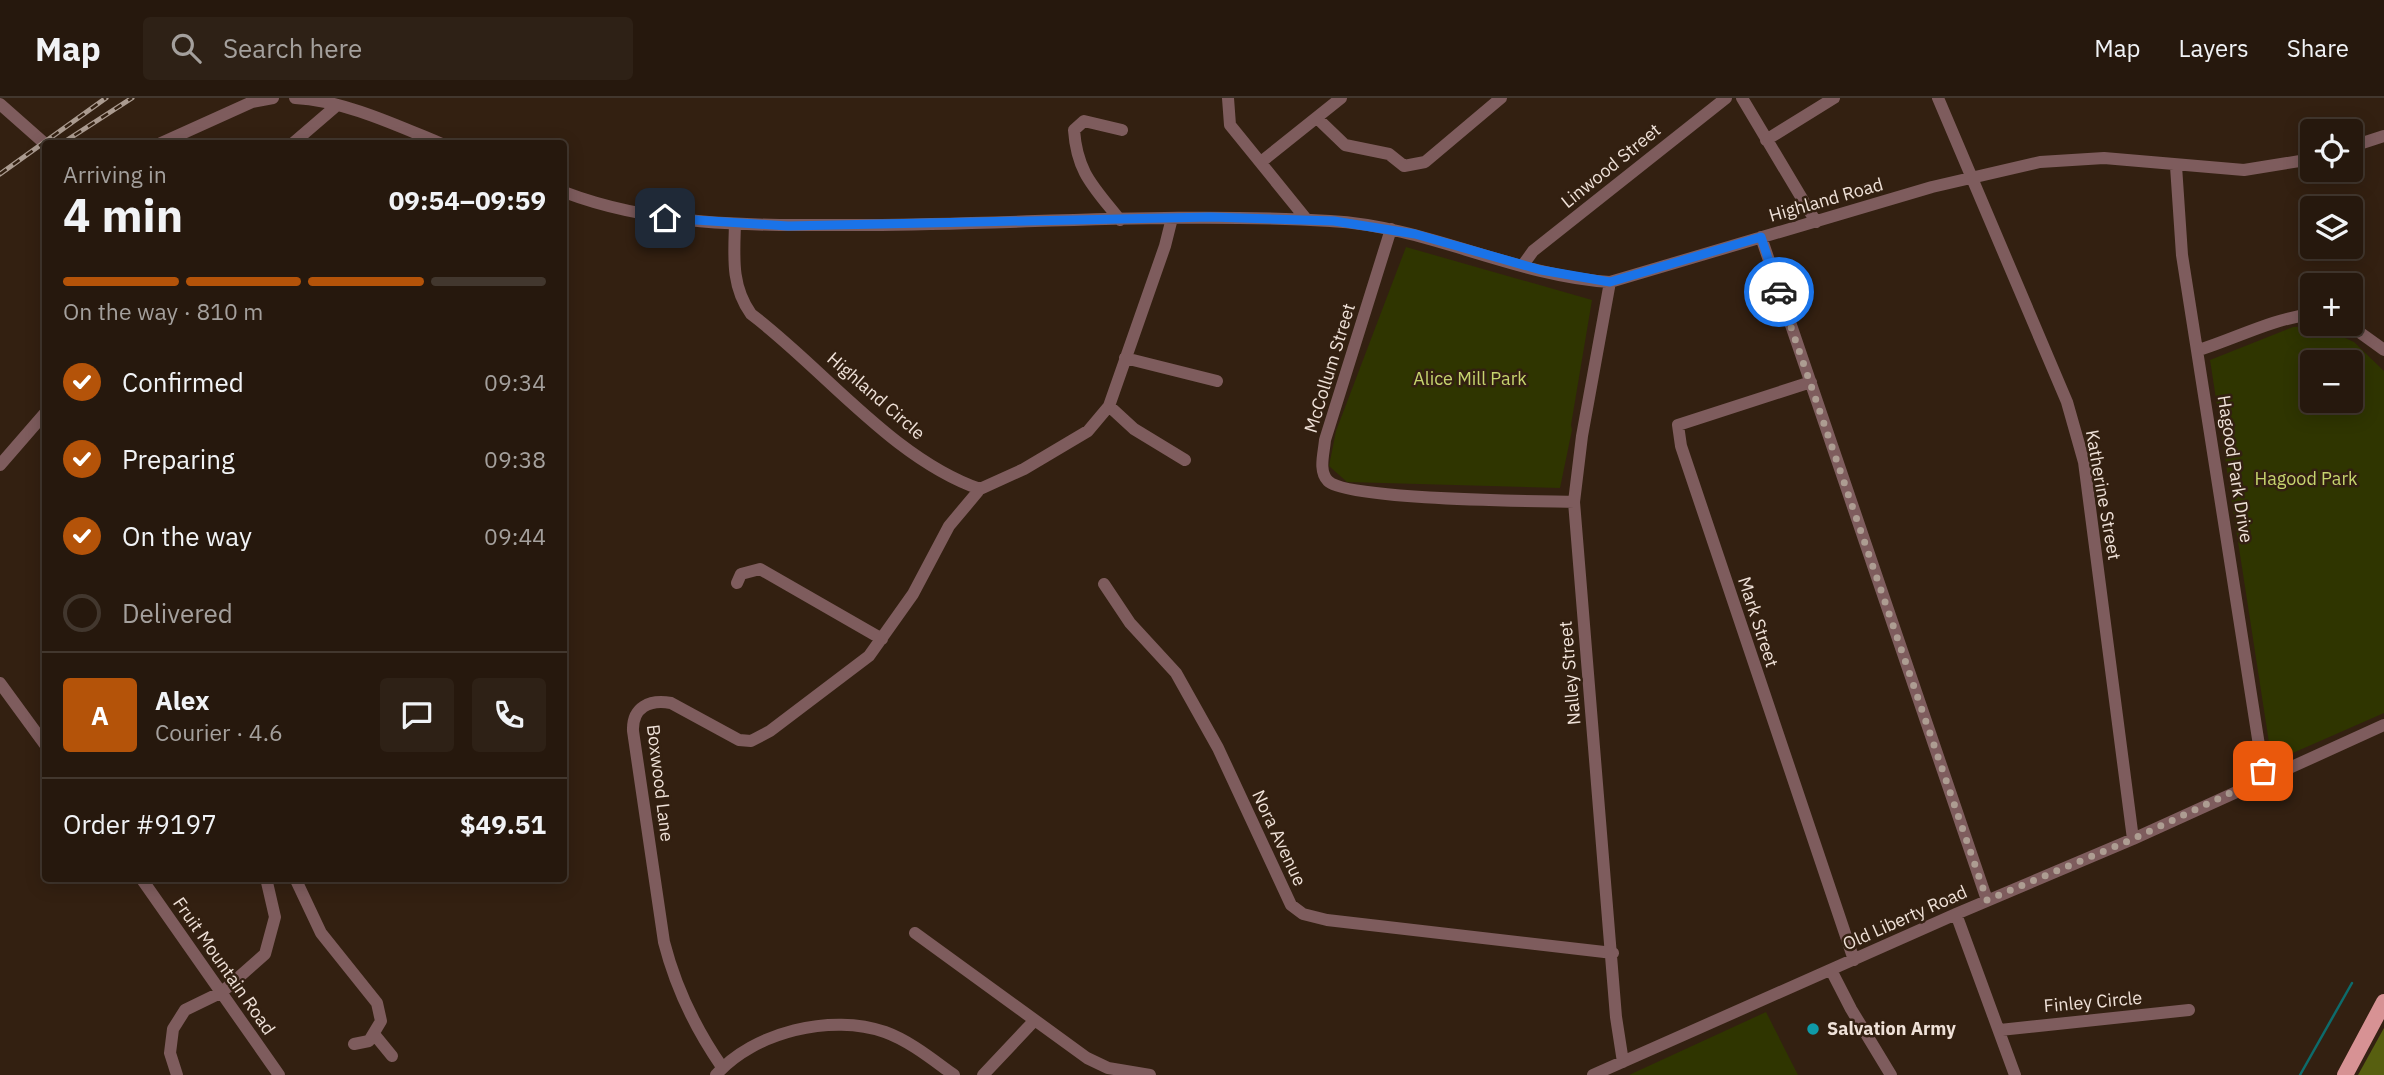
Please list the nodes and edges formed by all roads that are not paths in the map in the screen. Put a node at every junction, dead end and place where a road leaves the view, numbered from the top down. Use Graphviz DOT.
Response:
graph roads {
  1 [pos="273,98"];
  2 [pos="295,98"];
  3 [pos="1228,98"];
  4 [pos="1341,98"];
  5 [pos="1501,98"];
  6 [pos="1726,98"];
  7 [pos="1742,98"];
  8 [pos="1834,98"];
  9 [pos="1938,98"];
  10 [pos="0,104"];
  11 [pos="335,107"];
  12 [pos="1317,118"];
  13 [pos="1122,130"];
  14 [pos="2384,136"];
  15 [pos="168,140"];
  16 [pos="297,140"];
  17 [pos="432,140"];
  18 [pos="1766,140"];
  19 [pos="42,141"];
  20 [pos="2363,143"];
  21 [pos="2300,161"];
  22 [pos="1261,162"];
  23 [pos="2176,166"];
  24 [pos="1971,177"];
  25 [pos="567,193"];
  26 [pos="1172,218"];
  27 [pos="1120,220"];
  28 [pos="1307,220"];
  29 [pos="1816,222"];
  30 [pos="735,224"];
  31 [pos="1391,229"];
  32 [pos="1761,237"];
  33 [pos="1523,265"];
  34 [pos="1610,282"];
  35 [pos="2300,316"];
  36 [pos="2363,335"];
  37 [pos="2199,350"];
  38 [pos="2384,350"];
  39 [pos="1125,358"];
  40 [pos="1217,381"];
  41 [pos="1811,382"];
  42 [pos="1109,406"];
  43 [pos="42,417"];
  44 [pos="1185,460"];
  45 [pos="0,465"];
  46 [pos="980,489"];
  47 [pos="1574,502"];
  48 [pos="737,583"];
  49 [pos="1104,584"];
  50 [pos="882,639"];
  51 [pos="0,683"];
  52 [pos="2384,724"];
  53 [pos="42,741"];
  54 [pos="2264,777"];
  55 [pos="2133,839"];
  56 [pos="144,882"];
  57 [pos="267,882"];
  58 [pos="297,882"];
  59 [pos="1987,900"];
  60 [pos="1956,914"];
  61 [pos="915,933"];
  62 [pos="1613,953"];
  63 [pos="1854,960"];
  64 [pos="1831,970"];
  65 [pos="222,992"];
  66 [pos="2384,1002"];
  67 [pos="2189,1010"];
  68 [pos="1034,1021"];
  69 [pos="2000,1030"];
  70 [pos="374,1034"];
  71 [pos="354,1044"];
  72 [pos="392,1056"];
  73 [pos="1623,1062"];
  74 [pos="719,1071"];
  75 [pos="177,1075"];
  76 [pos="279,1075"];
  77 [pos="954,1075"];
  78 [pos="983,1075"];
  79 [pos="1150,1075"];
  80 [pos="1593,1075"];
  81 [pos="1891,1075"];
  82 [pos="2015,1075"];
  83 [pos="2345,1075"];
  1 -- 15 [label="street"];
  2 -- 11 [label="street"];
  3 -- 22 [label="street"];
  4 -- 12 [label="street"];
  5 -- 12 [label="street"];
  6 -- 33 [label="street, Linwood Street"];
  7 -- 18 [label="street"];
  8 -- 18 [label="street"];
  9 -- 24 [label="street, Katherine Street"];
  10 -- 19 [label="street"];
  11 -- 16 [label="street"];
  11 -- 17 [label="street"];
  12 -- 22 [label="street"];
  13 -- 27 [label="street"];
  14 -- 20 [label="street"];
  18 -- 29 [label="street"];
  21 -- 23 [label="street, Highland Road"];
  22 -- 28 [label="street"];
  23 -- 24 [label="street, Highland Road"];
  23 -- 37 [label="street, Hagood Park Drive"];
  24 -- 29 [label="street, Highland Road"];
  24 -- 55 [label="street, Katherine Street"];
  25 -- 30 [label="street, Highland Road"];
  26 -- 27 [label="street, Highland Road"];
  26 -- 28 [label="street, Highland Road"];
  26 -- 39 [label="street"];
  27 -- 30 [label="street, Highland Road"];
  28 -- 31 [label="street, Highland Road"];
  29 -- 32 [label="street, Highland Road"];
  30 -- 46 [label="street, Highland Circle"];
  31 -- 33 [label="street, Highland Road"];
  31 -- 47 [label="street, McCollum Street"];
  32 -- 34 [label="street, Highland Road"];
  32 -- 41 [label="street"];
  33 -- 34 [label="street, Highland Road"];
  34 -- 47 [label="street, Nalley Street"];
  35 -- 37 [label="street"];
  36 -- 38 [label="street"];
  37 -- 54 [label="street, Hagood Park Drive"];
  39 -- 40 [label="street"];
  39 -- 42 [label="street"];
  41 -- 59 [label="street"];
  41 -- 63 [label="street, Mark Street"];
  42 -- 44 [label="street"];
  42 -- 46 [label="street"];
  43 -- 45 [label="street"];
  46 -- 50 [label="street, Boxwood Lane"];
  47 -- 62 [label="street, Nalley Street"];
  48 -- 50 [label="street"];
  49 -- 62 [label="street, Nora Avenue"];
  50 -- 74 [label="street, Boxwood Lane"];
  51 -- 53 [label="street"];
  52 -- 54 [label="street, Old Liberty Road"];
  54 -- 55 [label="street, Old Liberty Road"];
  55 -- 59 [label="street, Old Liberty Road"];
  56 -- 65 [label="street, Fruit Mountain Road"];
  57 -- 65 [label="street"];
  58 -- 70 [label="street"];
  59 -- 60 [label="street, Old Liberty Road"];
  60 -- 63 [label="street, Old Liberty Road"];
  60 -- 69 [label="street"];
  61 -- 68 [label="street"];
  62 -- 73 [label="street, Nalley Street"];
  63 -- 64 [label="street, Old Liberty Road"];
  64 -- 73 [label="street, Old Liberty Road"];
  64 -- 81 [label="street"];
  65 -- 75 [label="street"];
  65 -- 76 [label="street, Fruit Mountain Road"];
  66 -- 83 [label="main road"];
  67 -- 69 [label="street, Finley Circle"];
  68 -- 78 [label="street"];
  68 -- 79 [label="street"];
  69 -- 82 [label="street"];
  70 -- 71 [label="street"];
  70 -- 72 [label="street"];
  73 -- 80 [label="street, Old Liberty Road"];
  74 -- 77 [label="street"];
}
